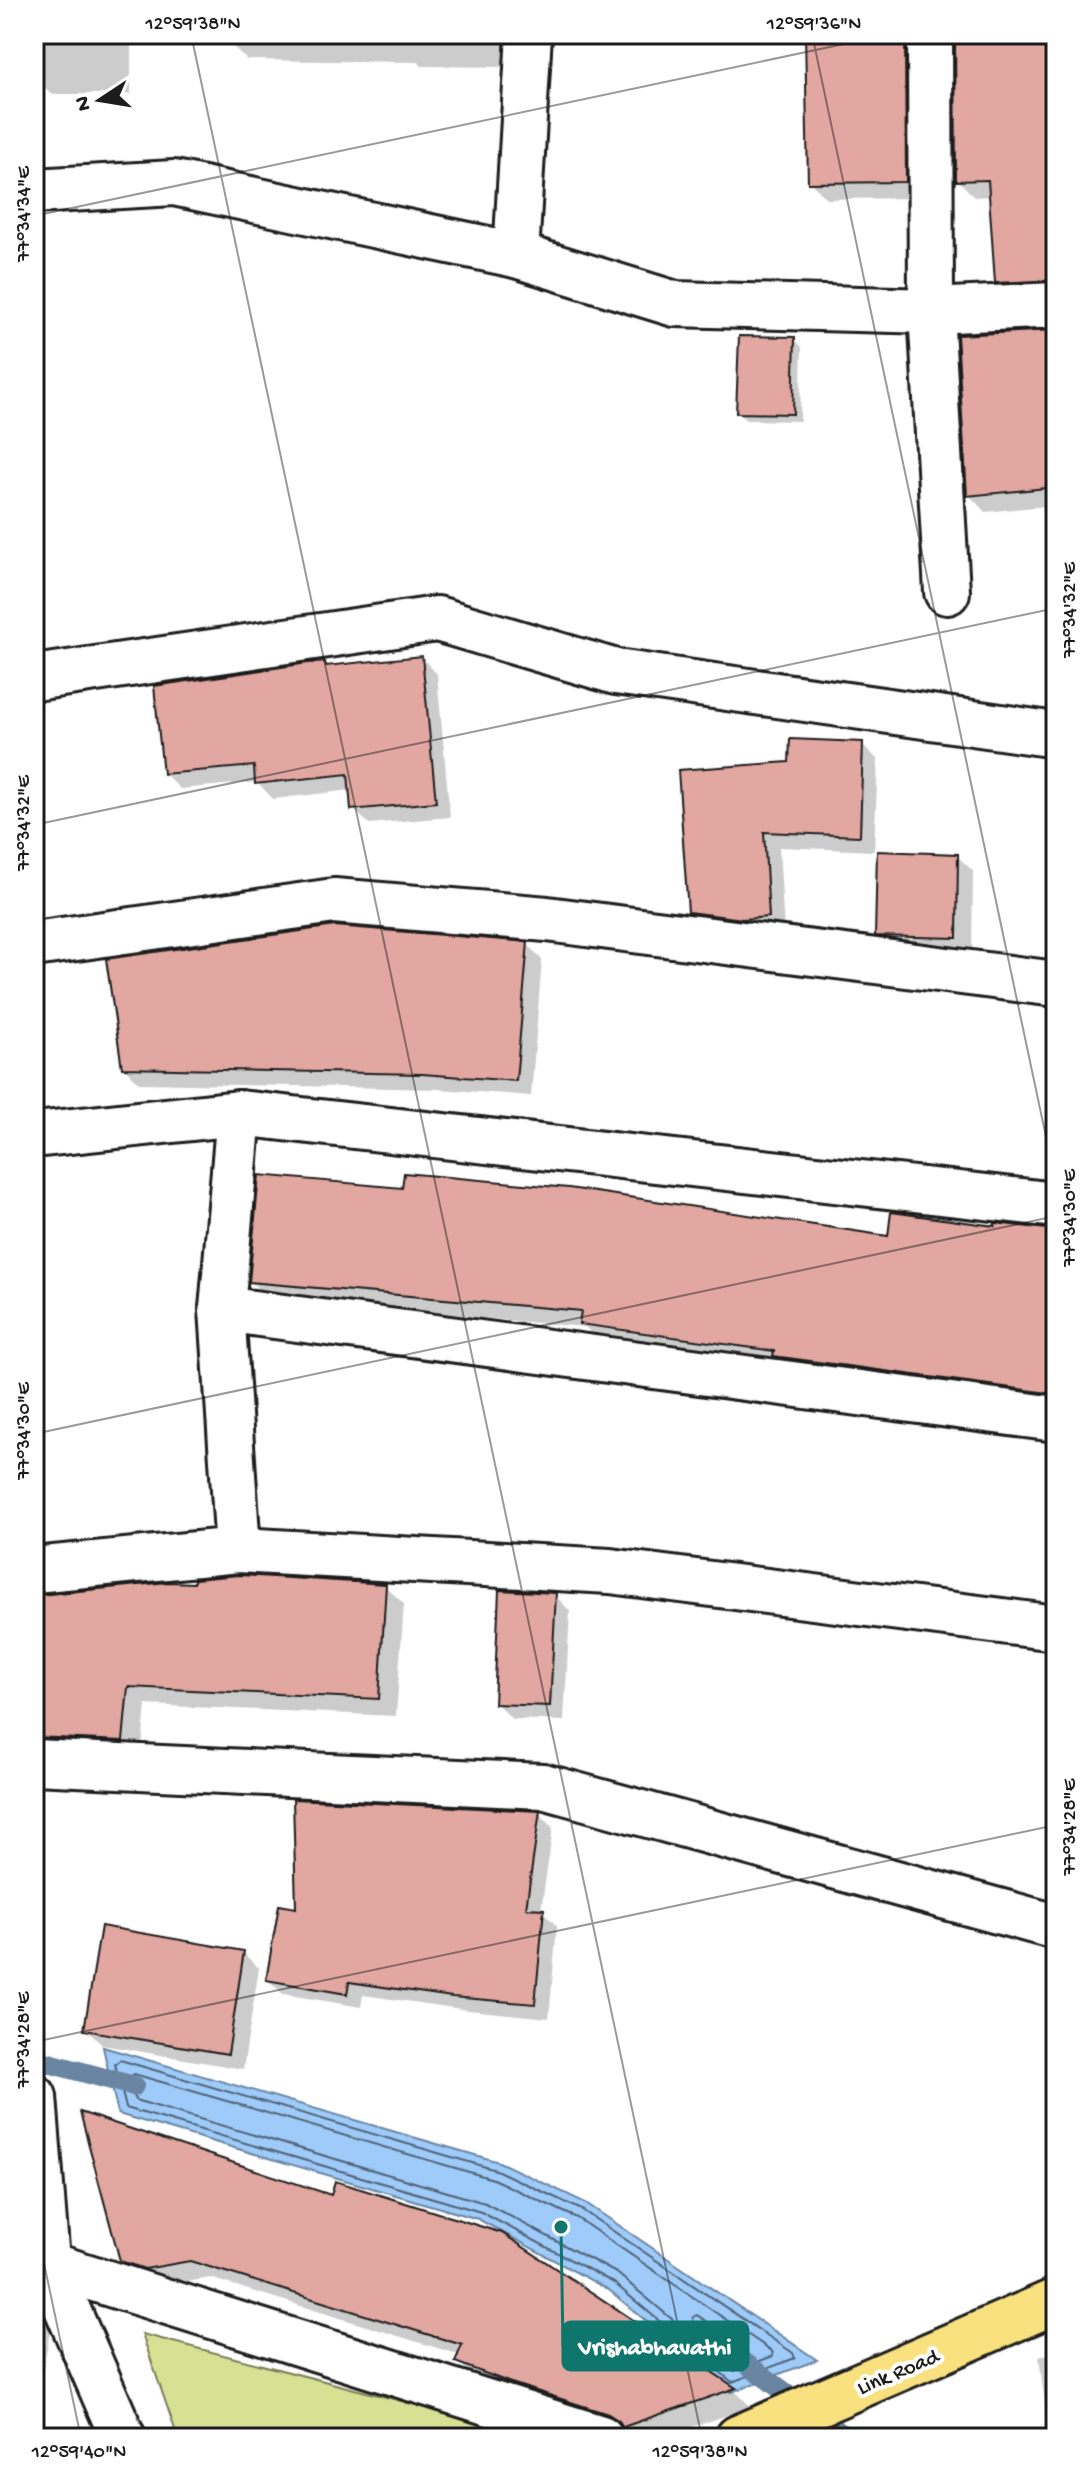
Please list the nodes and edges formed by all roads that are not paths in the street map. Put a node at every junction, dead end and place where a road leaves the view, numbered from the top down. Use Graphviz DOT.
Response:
graph roads {
  1 [pos="529,34"];
  2 [pos="930,34"];
  3 [pos="34,191"];
  4 [pos="516,255"];
  5 [pos="1056,305"];
  6 [pos="931,311"];
  7 [pos="947,592"];
  8 [pos="34,678"];
  9 [pos="1056,735"];
  10 [pos="34,944"];
  11 [pos="1056,984"];
  12 [pos="239,1113"];
  13 [pos="34,1135"];
  14 [pos="1056,1205"];
  15 [pos="222,1309"];
  16 [pos="1056,1419"];
  17 [pos="238,1550"];
  18 [pos="34,1570"];
  19 [pos="1056,1628"];
  20 [pos="34,1762"];
  21 [pos="1056,1927"];
  22 [pos="34,2097"];
  23 [pos="40,2261"];
  24 [pos="1056,2301"];
  25 [pos="757,2430"];
  26 [pos="123,2438"];
  27 [pos="601,2438"];
  1 -- 4 [label="street"];
  2 -- 6 [label="street"];
  3 -- 4 [label="street"];
  4 -- 6 [label="street"];
  5 -- 6 [label="street"];
  6 -- 7 [label="street"];
  8 -- 9 [label="street"];
  10 -- 11 [label="street"];
  12 -- 13 [label="street"];
  12 -- 14 [label="street"];
  12 -- 15 [label="street"];
  15 -- 16 [label="street"];
  15 -- 17 [label="street"];
  17 -- 18 [label="street"];
  17 -- 19 [label="street"];
  20 -- 21 [label="street"];
  22 -- 23 [label="street"];
  23 -- 26 [label="street"];
  23 -- 27 [label="street"];
  24 -- 25 [label="main road, Link Road"];
}
